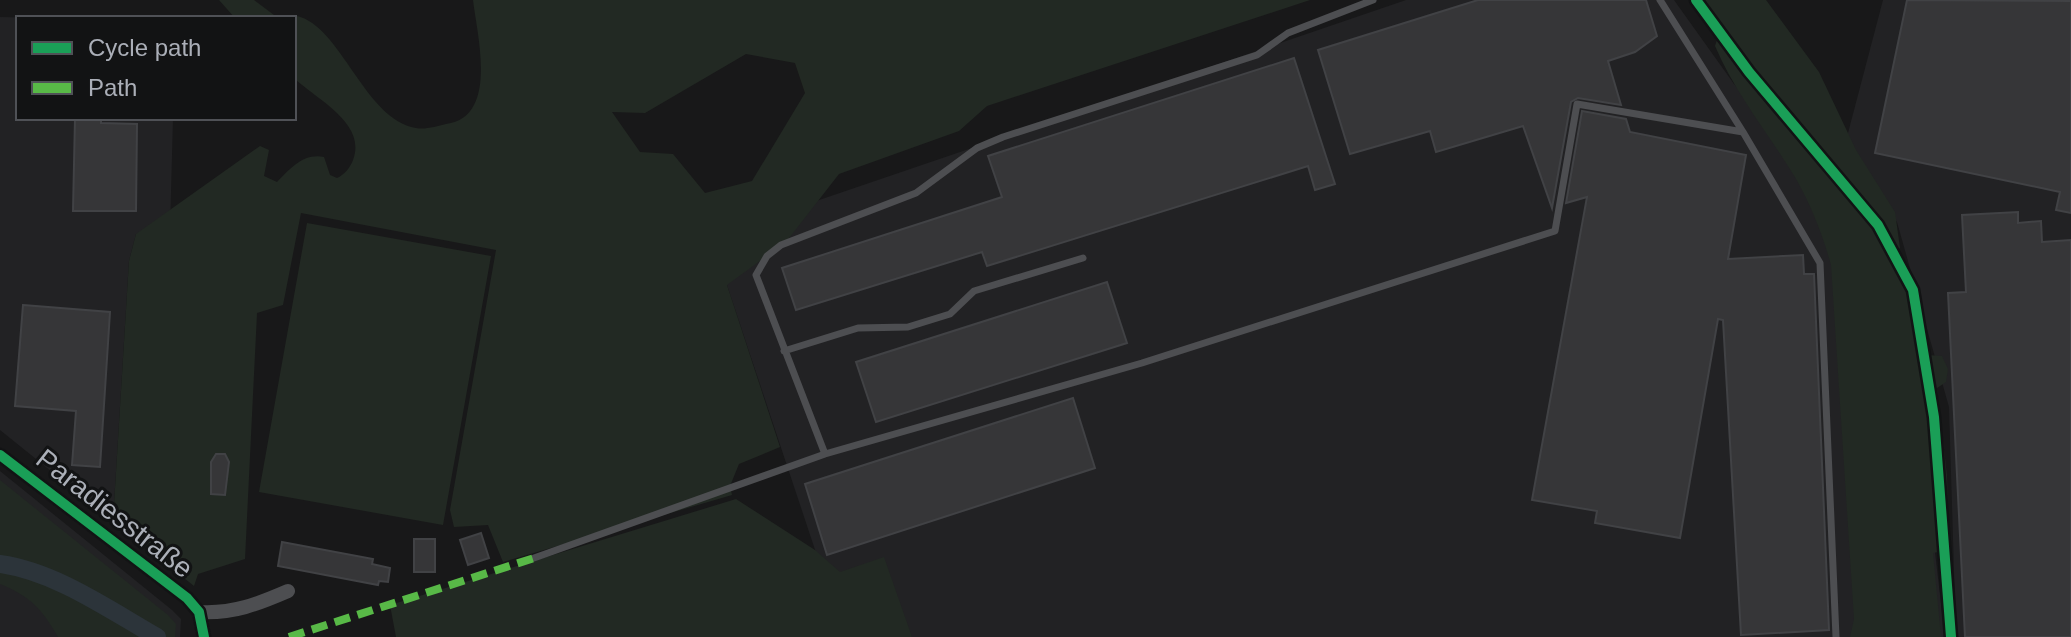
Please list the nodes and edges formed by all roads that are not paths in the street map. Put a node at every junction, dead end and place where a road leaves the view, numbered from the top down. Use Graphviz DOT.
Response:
graph roads {
  1 [pos="1373,0"];
  2 [pos="1660,0"];
  3 [pos="1743,132"];
  4 [pos="1083,258"];
  5 [pos="784,351"];
  6 [pos="825,454"];
  7 [pos="0,455"];
  8 [pos="534,558"];
  9 [pos="288,591"];
  10 [pos="199,612"];
  11 [pos="204,637"];
  12 [pos="1836,637"];
  1 -- 5 [label="lane"];
  2 -- 3 [label="lane"];
  3 -- 6 [label="lane"];
  3 -- 12 [label="lane"];
  4 -- 5 [label="lane"];
  5 -- 6 [label="lane"];
  6 -- 8 [label="lane"];
  7 -- 10 [label="street, Paradiesstraße"];
  9 -- 10 [label="street"];
  10 -- 11 [label="street"];
}
